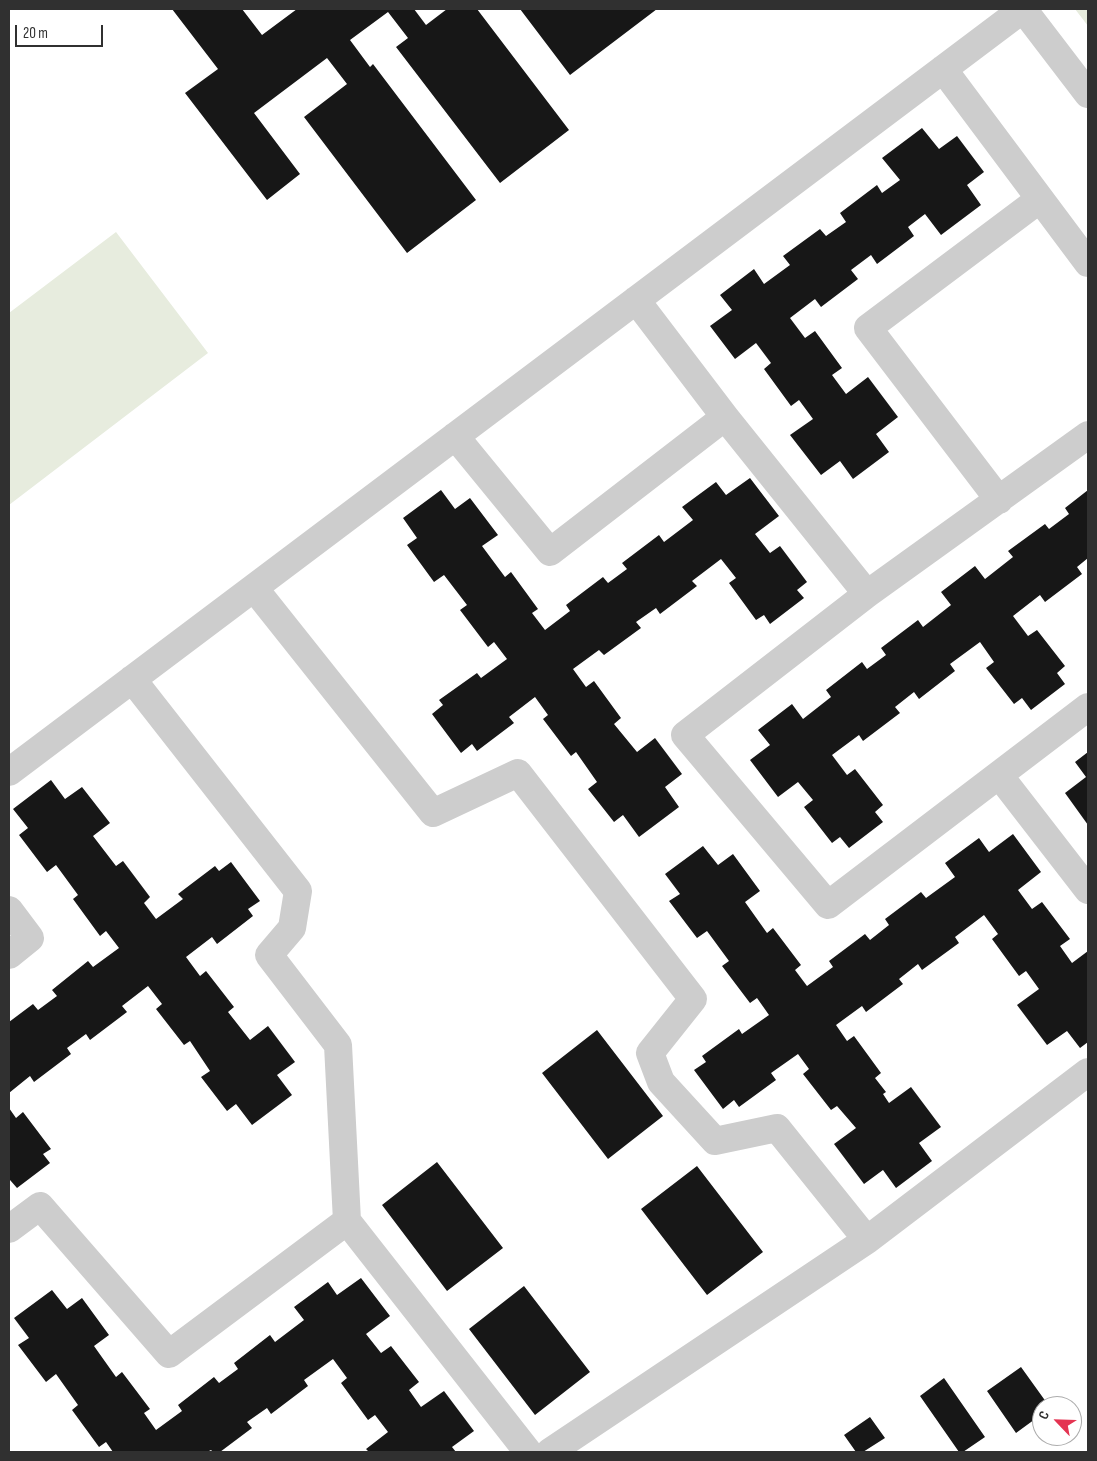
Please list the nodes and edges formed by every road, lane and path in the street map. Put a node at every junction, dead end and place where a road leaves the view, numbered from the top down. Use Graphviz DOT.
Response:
graph roads {
  1 [pos="1023,9"];
  2 [pos="943,69"];
  3 [pos="1088,94"];
  4 [pos="1040,199"];
  5 [pos="1088,263"];
  6 [pos="636,300"];
  7 [pos="725,417"];
  8 [pos="1088,435"];
  9 [pos="455,436"];
  10 [pos="998,500"];
  11 [pos="254,588"];
  12 [pos="867,594"];
  13 [pos="132,679"];
  14 [pos="1088,706"];
  15 [pos="9,772"];
  16 [pos="998,775"];
  17 [pos="1088,890"];
  18 [pos="9,910"];
  19 [pos="9,955"];
  20 [pos="1088,1072"];
  21 [pos="347,1221"];
  22 [pos="9,1229"];
  23 [pos="867,1240"];
  24 [pos="528,1452"];
  25 [pos="550,1452"];
  1 -- 2 [label="street"];
  1 -- 3 [label="street"];
  2 -- 4 [label="street"];
  2 -- 6 [label="street"];
  4 -- 5 [label="street"];
  4 -- 10 [label="street"];
  6 -- 7 [label="street"];
  6 -- 9 [label="street"];
  7 -- 9 [label="street"];
  7 -- 12 [label="street"];
  8 -- 10 [label="street"];
  9 -- 11 [label="street"];
  10 -- 12 [label="street"];
  11 -- 13 [label="street"];
  11 -- 23 [label="street"];
  12 -- 16 [label="street"];
  13 -- 15 [label="street"];
  13 -- 21 [label="street"];
  14 -- 16 [label="street"];
  16 -- 17 [label="street"];
  18 -- 19 [label="street"];
  20 -- 23 [label="street"];
  21 -- 22 [label="street"];
  21 -- 24 [label="street"];
  23 -- 25 [label="street"];
}
